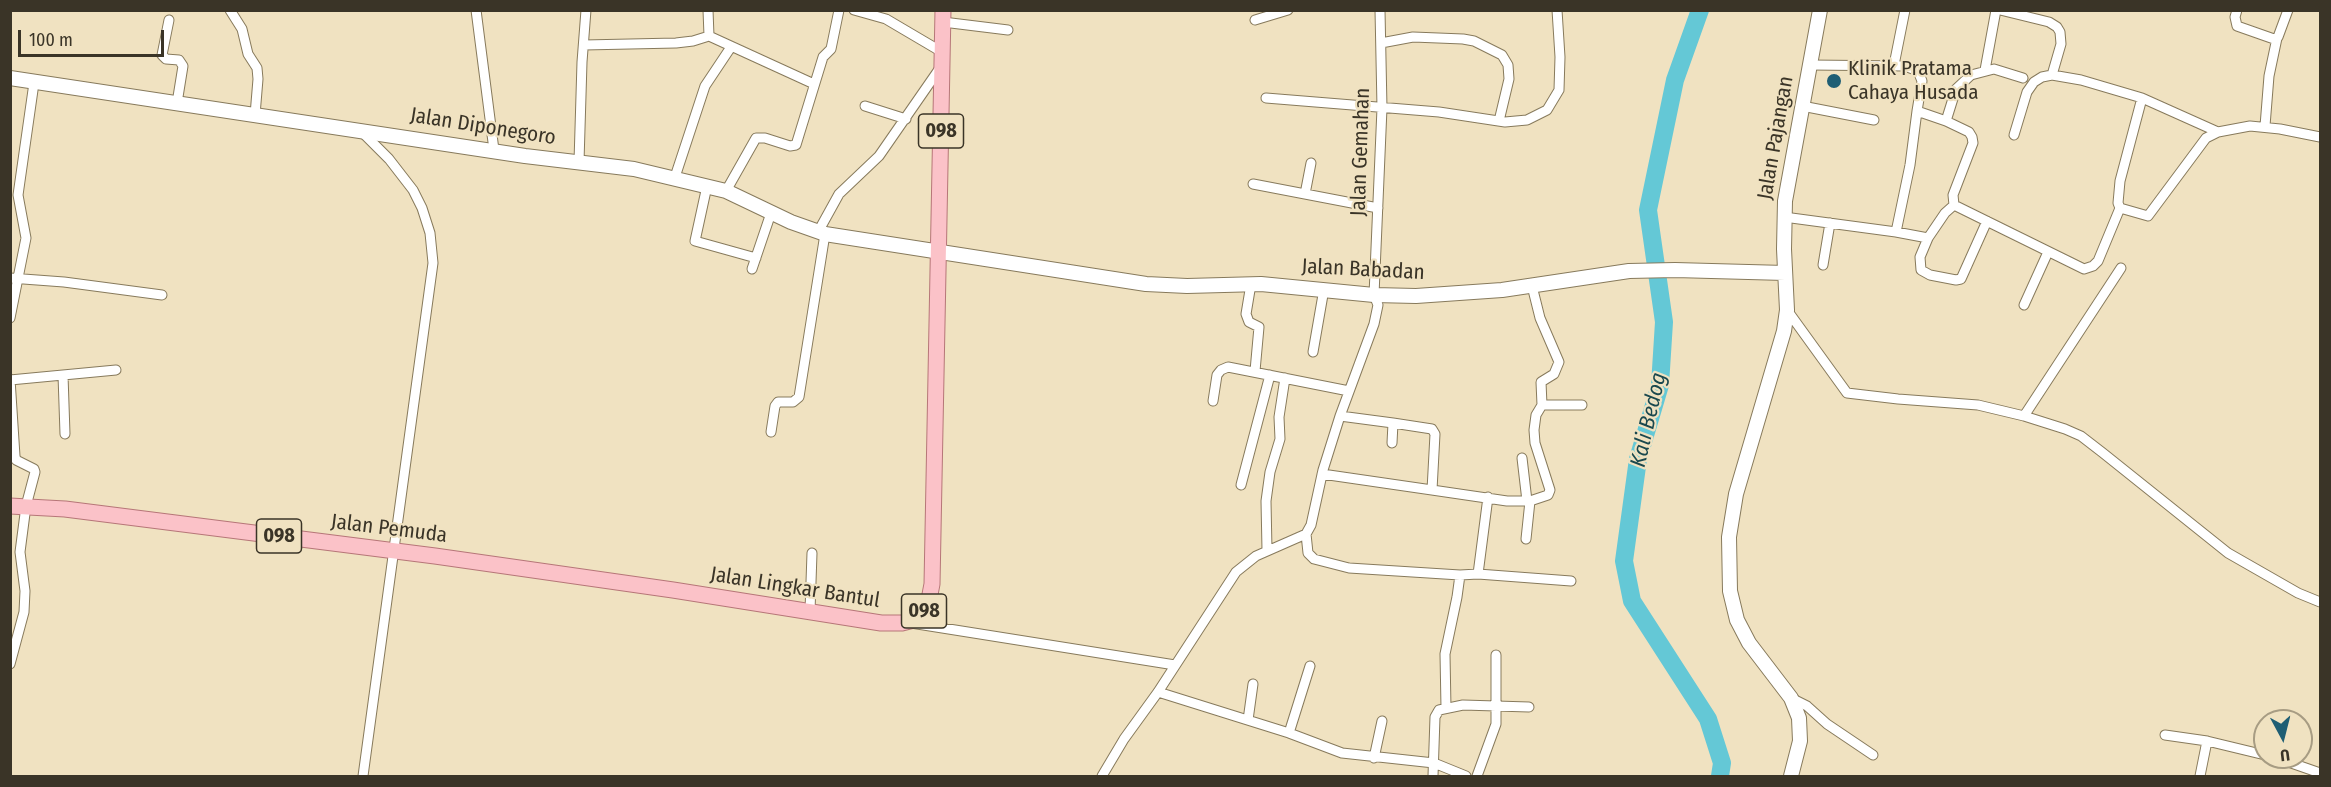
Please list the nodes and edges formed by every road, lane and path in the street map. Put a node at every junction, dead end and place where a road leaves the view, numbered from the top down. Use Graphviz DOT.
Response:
graph roads {
  1 [pos="230,10"];
  2 [pos="476,10"];
  3 [pos="586,10"];
  4 [pos="708,10"];
  5 [pos="839,10"];
  6 [pos="854,10"];
  7 [pos="1288,10"];
  8 [pos="1380,10"];
  9 [pos="1557,10"];
  10 [pos="1820,10"];
  11 [pos="1905,10"];
  12 [pos="1998,10"];
  13 [pos="2237,10"];
  14 [pos="2288,10"];
  15 [pos="943,16"];
  16 [pos="169,20"];
  17 [pos="1255,20"];
  18 [pos="1008,30"];
  19 [pos="709,36"];
  20 [pos="2277,38"];
  21 [pos="1381,44"];
  22 [pos="584,45"];
  23 [pos="731,47"];
  24 [pos="942,58"];
  25 [pos="1810,65"];
  26 [pos="1894,65"];
  27 [pos="1985,70"];
  28 [pos="2052,75"];
  29 [pos="10,78"];
  30 [pos="2023,78"];
  31 [pos="34,83"];
  32 [pos="814,84"];
  33 [pos="1266,98"];
  34 [pos="2142,98"];
  35 [pos="177,103"];
  36 [pos="865,106"];
  37 [pos="1802,106"];
  38 [pos="1382,108"];
  39 [pos="1917,111"];
  40 [pos="255,115"];
  41 [pos="906,119"];
  42 [pos="1874,120"];
  43 [pos="1499,121"];
  44 [pos="1946,121"];
  45 [pos="2265,126"];
  46 [pos="360,130"];
  47 [pos="2218,132"];
  48 [pos="2014,135"];
  49 [pos="2320,137"];
  50 [pos="494,150"];
  51 [pos="579,162"];
  52 [pos="1311,163"];
  53 [pos="675,177"];
  54 [pos="1253,184"];
  55 [pos="707,186"];
  56 [pos="726,191"];
  57 [pos="1305,194"];
  58 [pos="1954,205"];
  59 [pos="1378,208"];
  60 [pos="2120,208"];
  61 [pos="771,213"];
  62 [pos="1784,217"];
  63 [pos="1987,221"];
  64 [pos="1830,223"];
  65 [pos="1896,231"];
  66 [pos="821,233"];
  67 [pos="1928,238"];
  68 [pos="939,252"];
  69 [pos="2048,252"];
  70 [pos="756,258"];
  71 [pos="1823,265"];
  72 [pos="2121,268"];
  73 [pos="752,269"];
  74 [pos="1785,273"];
  75 [pos="14,278"];
  76 [pos="1251,284"];
  77 [pos="1532,286"];
  78 [pos="1324,289"];
  79 [pos="162,295"];
  80 [pos="1374,295"];
  81 [pos="2024,305"];
  82 [pos="1787,310"];
  83 [pos="10,318"];
  84 [pos="1313,352"];
  85 [pos="116,370"];
  86 [pos="1255,371"];
  87 [pos="63,375"];
  88 [pos="1270,375"];
  89 [pos="1285,378"];
  90 [pos="11,380"];
  91 [pos="1349,392"];
  92 [pos="1214,401"];
  93 [pos="1542,405"];
  94 [pos="1582,405"];
  95 [pos="1340,416"];
  96 [pos="2024,416"];
  97 [pos="1394,423"];
  98 [pos="771,432"];
  99 [pos="65,434"];
  100 [pos="1392,442"];
  101 [pos="1522,458"];
  102 [pos="1322,474"];
  103 [pos="1241,485"];
  104 [pos="1432,490"];
  105 [pos="1488,497"];
  106 [pos="1529,501"];
  107 [pos="18,506"];
  108 [pos="1305,534"];
  109 [pos="1526,539"];
  110 [pos="394,550"];
  111 [pos="1267,550"];
  112 [pos="812,553"];
  113 [pos="547,571"];
  114 [pos="1478,574"];
  115 [pos="1460,575"];
  116 [pos="1571,581"];
  117 [pos="2320,602"];
  118 [pos="926,609"];
  119 [pos="810,611"];
  120 [pos="908,622"];
  121 [pos="944,628"];
  122 [pos="1496,655"];
  123 [pos="10,664"];
  124 [pos="1175,665"];
  125 [pos="1310,666"];
  126 [pos="1253,684"];
  127 [pos="1158,692"];
  128 [pos="1791,698"];
  129 [pos="1496,705"];
  130 [pos="1529,707"];
  131 [pos="1446,708"];
  132 [pos="1248,720"];
  133 [pos="1382,721"];
  134 [pos="1290,733"];
  135 [pos="2165,735"];
  136 [pos="2207,741"];
  137 [pos="2253,751"];
  138 [pos="1873,755"];
  139 [pos="1374,758"];
  140 [pos="1434,763"];
  141 [pos="363,777"];
  142 [pos="1102,777"];
  143 [pos="1432,777"];
  144 [pos="1466,777"];
  145 [pos="1477,777"];
  146 [pos="1791,777"];
  147 [pos="2200,777"];
  1 -- 40 [label="street"];
  2 -- 50 [label="street"];
  3 -- 22 [label="street"];
  4 -- 19 [label="street"];
  5 -- 32 [label="street"];
  6 -- 24 [label="street"];
  7 -- 17 [label="street"];
  8 -- 21 [label="street, Jalan Gemahan"];
  9 -- 43 [label="street"];
  10 -- 25 [label="main road, Jalan Pajangan"];
  11 -- 26 [label="street"];
  12 -- 27 [label="street"];
  12 -- 28 [label="street"];
  13 -- 20 [label="street"];
  14 -- 20 [label="street"];
  15 -- 18 [label="street"];
  15 -- 24 [label="main road, 098"];
  16 -- 35 [label="street"];
  19 -- 22 [label="street"];
  19 -- 23 [label="street"];
  20 -- 45 [label="street"];
  21 -- 38 [label="street, Jalan Gemahan"];
  21 -- 43 [label="street"];
  22 -- 51 [label="street"];
  23 -- 32 [label="street"];
  23 -- 53 [label="street"];
  24 -- 41 [label="street"];
  24 -- 68 [label="main road, 098"];
  25 -- 26 [label="street"];
  25 -- 37 [label="main road, Jalan Pajangan"];
  26 -- 39 [label="street"];
  27 -- 30 [label="street"];
  27 -- 44 [label="street"];
  28 -- 34 [label="street"];
  28 -- 48 [label="street"];
  29 -- 31 [label="main road, Jalan Diponegoro"];
  31 -- 35 [label="main road, Jalan Diponegoro"];
  31 -- 75 [label="street"];
  32 -- 56 [label="street"];
  33 -- 38 [label="street"];
  34 -- 47 [label="street"];
  34 -- 60 [label="street"];
  35 -- 40 [label="main road, Jalan Diponegoro"];
  36 -- 41 [label="street"];
  37 -- 42 [label="street"];
  37 -- 62 [label="main road, Jalan Pajangan"];
  38 -- 43 [label="street"];
  38 -- 59 [label="street, Jalan Gemahan"];
  39 -- 44 [label="street"];
  39 -- 65 [label="street"];
  40 -- 46 [label="main road, Jalan Diponegoro"];
  41 -- 66 [label="street"];
  44 -- 58 [label="street"];
  45 -- 47 [label="street"];
  45 -- 49 [label="street"];
  46 -- 50 [label="main road, Jalan Diponegoro"];
  46 -- 110 [label="street"];
  47 -- 60 [label="street"];
  50 -- 51 [label="main road, Jalan Diponegoro"];
  51 -- 53 [label="main road, Jalan Diponegoro"];
  52 -- 57 [label="street"];
  53 -- 55 [label="main road, Jalan Diponegoro"];
  54 -- 57 [label="street"];
  55 -- 56 [label="main road, Jalan Diponegoro"];
  55 -- 70 [label="street"];
  56 -- 61 [label="main road, Jalan Diponegoro"];
  57 -- 59 [label="street"];
  58 -- 63 [label="street"];
  58 -- 67 [label="street"];
  59 -- 80 [label="street, Jalan Gemahan"];
  60 -- 69 [label="street"];
  61 -- 66 [label="main road, Jalan Diponegoro"];
  61 -- 70 [label="street"];
  62 -- 64 [label="street"];
  62 -- 74 [label="main road, Jalan Pajangan"];
  63 -- 67 [label="street"];
  63 -- 69 [label="street"];
  64 -- 65 [label="street"];
  64 -- 71 [label="street"];
  65 -- 67 [label="street"];
  66 -- 68 [label="main road, Jalan Diponegoro"];
  66 -- 98 [label="street"];
  68 -- 76 [label="main road, Jalan Babadan"];
  68 -- 118 [label="main road, 098"];
  69 -- 81 [label="street"];
  70 -- 73 [label="street"];
  72 -- 96 [label="street"];
  74 -- 77 [label="main road, Jalan Babadan"];
  74 -- 82 [label="main road, Jalan Pajangan"];
  75 -- 79 [label="street"];
  75 -- 83 [label="street"];
  76 -- 78 [label="main road, Jalan Babadan"];
  76 -- 86 [label="street"];
  77 -- 80 [label="main road, Jalan Babadan"];
  77 -- 93 [label="street"];
  78 -- 80 [label="main road, Jalan Babadan"];
  78 -- 84 [label="street"];
  80 -- 91 [label="street, Jalan Gemahan"];
  82 -- 96 [label="street"];
  82 -- 128 [label="main road, Jalan Pajangan"];
  85 -- 87 [label="street"];
  86 -- 88 [label="street"];
  86 -- 92 [label="street"];
  87 -- 90 [label="street"];
  87 -- 99 [label="street"];
  88 -- 89 [label="street"];
  88 -- 103 [label="street"];
  89 -- 91 [label="street"];
  89 -- 111 [label="street"];
  90 -- 107 [label="street"];
  91 -- 95 [label="street, Jalan Gemahan"];
  93 -- 94 [label="street"];
  93 -- 106 [label="street"];
  95 -- 97 [label="street"];
  95 -- 102 [label="street, Jalan Gemahan"];
  96 -- 117 [label="street"];
  97 -- 100 [label="street"];
  97 -- 104 [label="street"];
  101 -- 106 [label="street"];
  102 -- 104 [label="street"];
  102 -- 108 [label="street, Jalan Gemahan"];
  104 -- 105 [label="street"];
  105 -- 106 [label="street"];
  105 -- 114 [label="street"];
  106 -- 109 [label="street"];
  107 -- 110 [label="main road, Jalan Pemuda / 098"];
  107 -- 123 [label="street"];
  108 -- 111 [label="street"];
  108 -- 115 [label="street"];
  110 -- 113 [label="main road, Jalan Pemuda / 098"];
  110 -- 141 [label="street"];
  111 -- 124 [label="street"];
  112 -- 119 [label="street"];
  113 -- 119 [label="main road, Jalan Lingkar Bantul / 098"];
  114 -- 115 [label="street"];
  114 -- 116 [label="street"];
  115 -- 131 [label="street"];
  118 -- 120 [label="main road, 098"];
  118 -- 121 [label="street"];
  119 -- 120 [label="main road, Jalan Lingkar Bantul / 098"];
  120 -- 121 [label="street"];
  121 -- 124 [label="street"];
  122 -- 129 [label="street"];
  124 -- 127 [label="street"];
  125 -- 134 [label="street"];
  126 -- 132 [label="street"];
  127 -- 132 [label="street"];
  127 -- 142 [label="street"];
  128 -- 138 [label="street"];
  128 -- 146 [label="main road"];
  129 -- 130 [label="street"];
  129 -- 131 [label="street"];
  129 -- 145 [label="street"];
  131 -- 140 [label="street"];
  132 -- 134 [label="street"];
  133 -- 139 [label="street"];
  134 -- 139 [label="street"];
  135 -- 136 [label="street"];
  136 -- 137 [label="street"];
  136 -- 147 [label="street"];
  139 -- 140 [label="street"];
  140 -- 143 [label="street"];
  140 -- 144 [label="street"];
}
